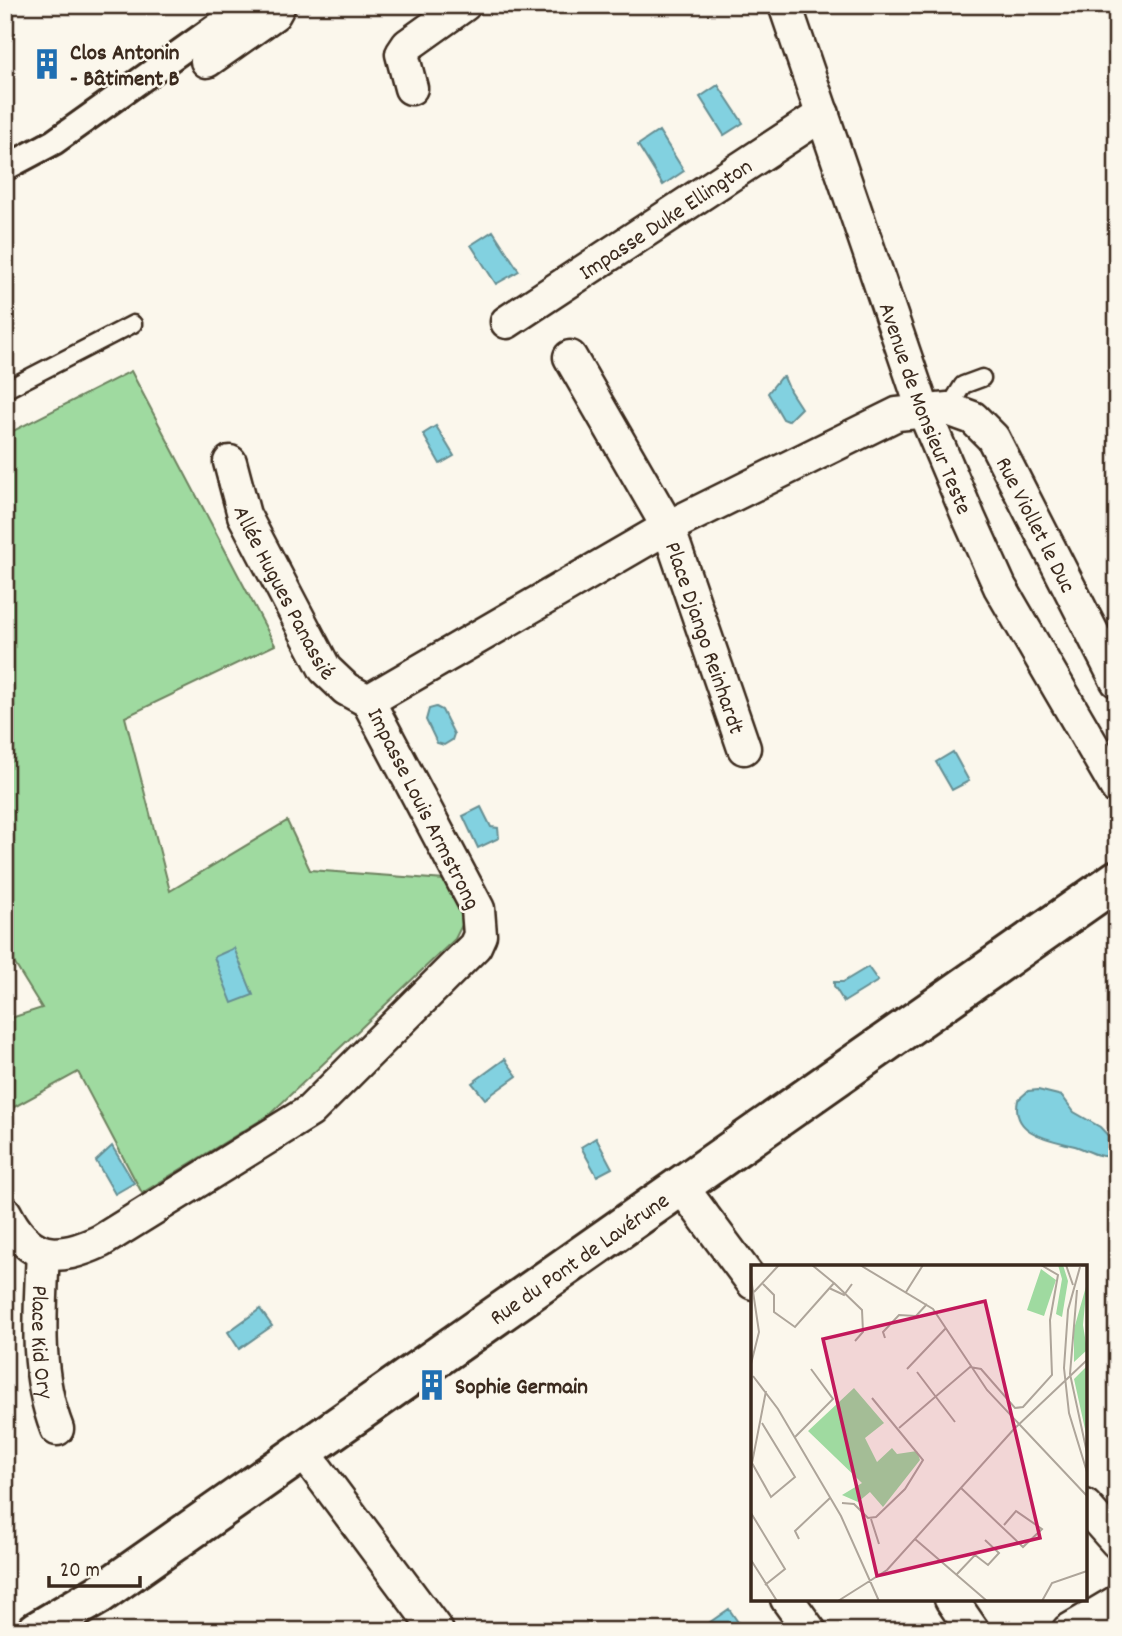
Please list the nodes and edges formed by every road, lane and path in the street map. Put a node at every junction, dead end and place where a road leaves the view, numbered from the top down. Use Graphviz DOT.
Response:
graph roads {
  1 [pos="246,5"];
  2 [pos="279,5"];
  3 [pos="464,5"];
  4 [pos="785,5"];
  5 [pos="206,61"];
  6 [pos="411,88"];
  7 [pos="823,114"];
  8 [pos="5,168"];
  9 [pos="507,323"];
  10 [pos="134,324"];
  11 [pos="570,357"];
  12 [pos="982,378"];
  13 [pos="5,390"];
  14 [pos="935,409"];
  15 [pos="230,462"];
  16 [pos="668,527"];
  17 [pos="1117,681"];
  18 [pos="368,701"];
  19 [pos="744,748"];
  20 [pos="1117,788"];
  21 [pos="1117,880"];
  22 [pos="681,1186"];
  23 [pos="5,1213"];
  24 [pos="43,1252"];
  25 [pos="751,1280"];
  26 [pos="57,1429"];
  27 [pos="303,1451"];
  28 [pos="1087,1508"];
  29 [pos="1117,1542"];
  30 [pos="788,1601"];
  31 [pos="952,1601"];
  32 [pos="1117,1602"];
  33 [pos="37,1631"];
  34 [pos="437,1631"];
  35 [pos="810,1631"];
  36 [pos="973,1631"];
  37 [pos="1068,1631"];
  1 -- 8 [label="street"];
  2 -- 5 [label="street"];
  3 -- 6 [label="street"];
  4 -- 7 [label="street, Avenue de Monsieur Teste"];
  7 -- 9 [label="street, Impasse Duke Ellington"];
  7 -- 14 [label="street, Avenue de Monsieur Teste"];
  10 -- 13 [label="lane"];
  11 -- 16 [label="street, Place Django Reinhardt"];
  12 -- 14 [label="lane"];
  14 -- 16 [label="street, Impasse Louis Armstrong"];
  14 -- 17 [label="street, Rue Viollet le Duc"];
  14 -- 20 [label="street, Avenue de Monsieur Teste"];
  15 -- 18 [label="street, Allée Hugues Panassié"];
  16 -- 18 [label="street, Impasse Louis Armstrong"];
  16 -- 19 [label="street, Place Django Reinhardt"];
  18 -- 24 [label="street, Impasse Louis Armstrong"];
  21 -- 22 [label="street, Rue du Pont de Lavérune"];
  22 -- 25 [label="street"];
  22 -- 27 [label="street, Rue du Pont de Lavérune"];
  23 -- 24 [label="street"];
  24 -- 26 [label="street, Place Kid Ory"];
  27 -- 33 [label="street, Rue du Pont de Lavérune"];
  27 -- 34 [label="street"];
  28 -- 29 [label="street"];
  30 -- 35 [label="street"];
  31 -- 36 [label="street"];
  32 -- 37 [label="street"];
}
